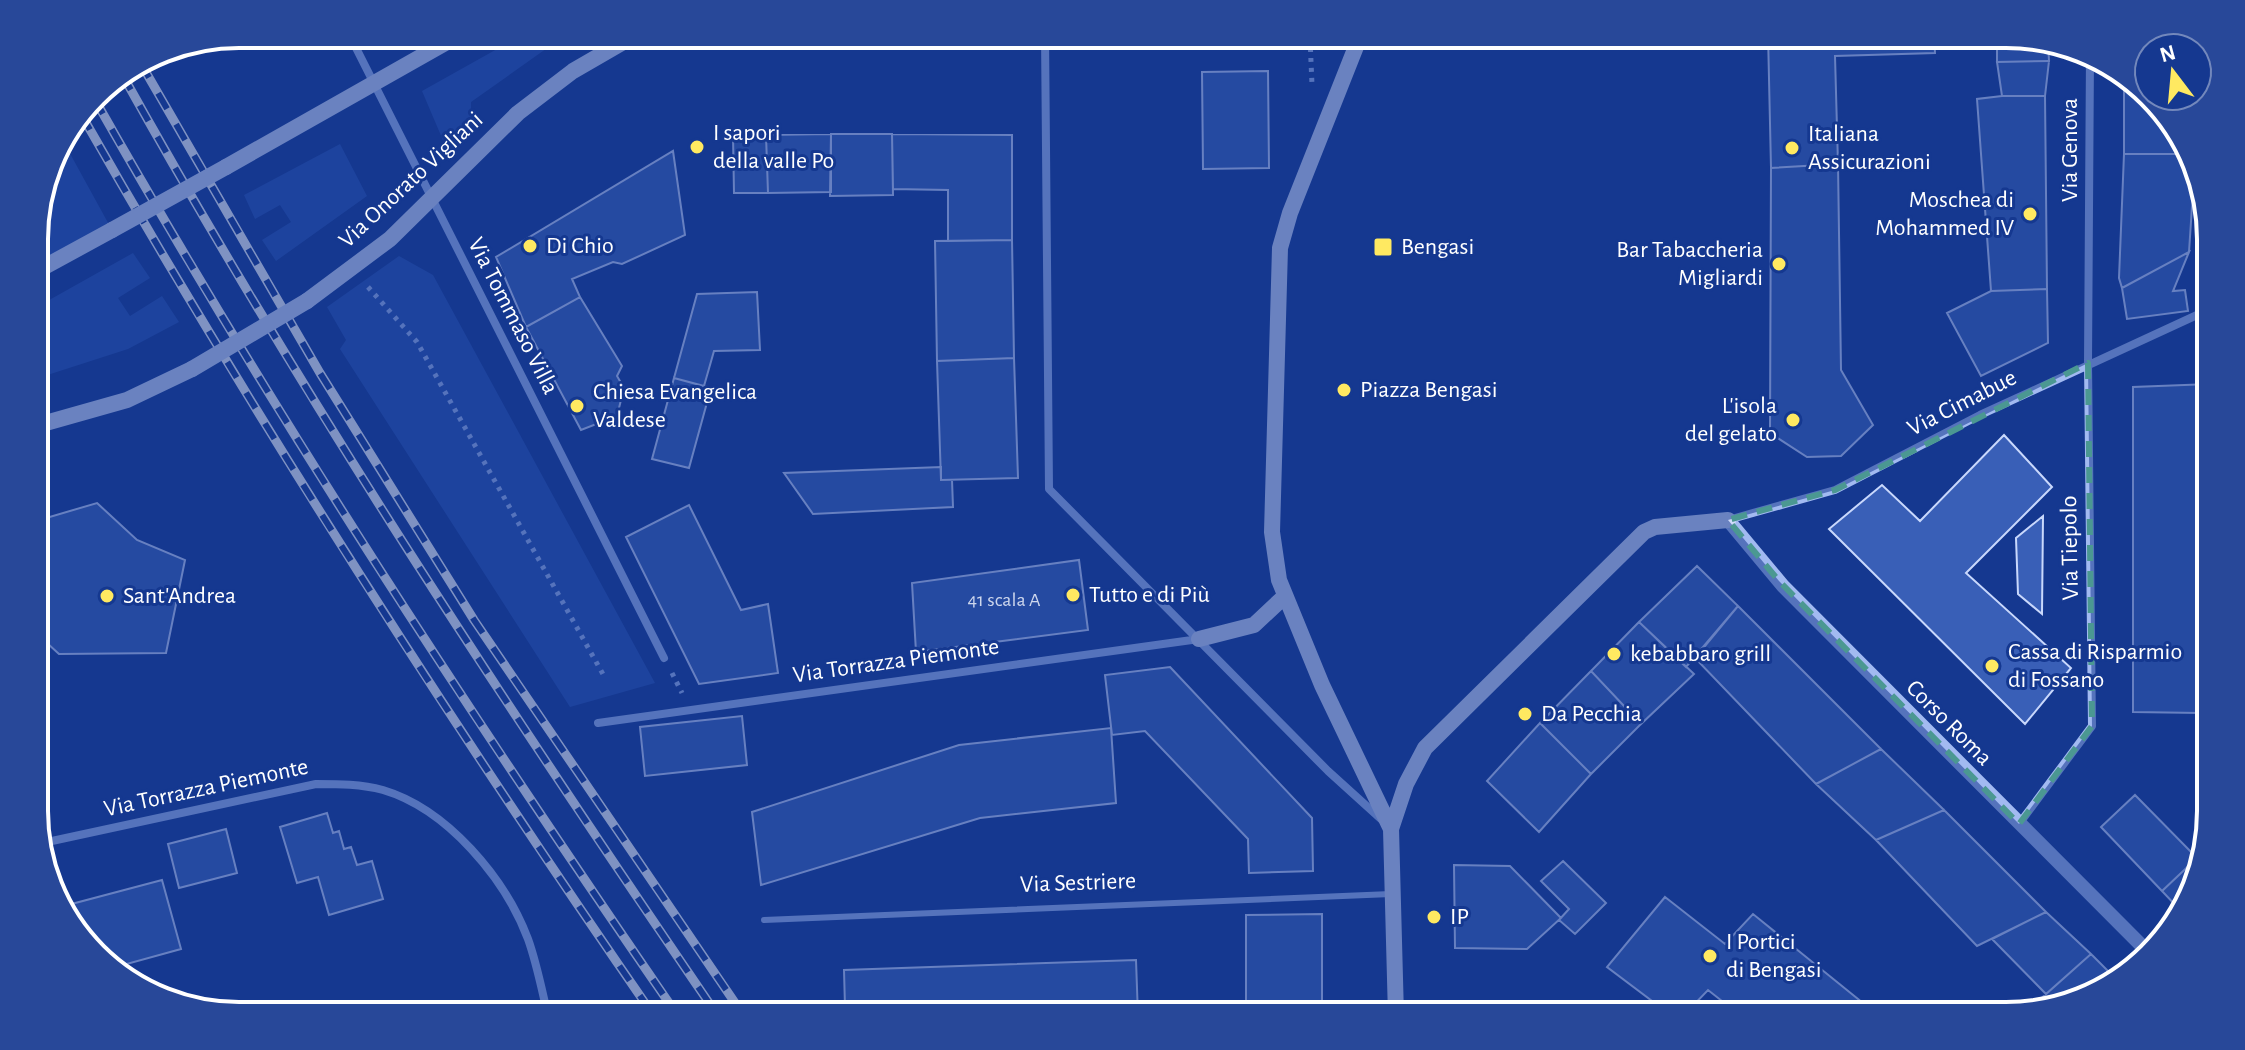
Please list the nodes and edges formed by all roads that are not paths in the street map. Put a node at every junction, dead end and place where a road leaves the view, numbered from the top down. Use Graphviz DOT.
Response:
graph roads {
  1 [pos="356,48"];
  2 [pos="437,48"];
  3 [pos="613,48"];
  4 [pos="1045,48"];
  5 [pos="1355,48"];
  6 [pos="2090,68"];
  7 [pos="374,84"];
  8 [pos="431,199"];
  9 [pos="2091,247"];
  10 [pos="48,265"];
  11 [pos="2197,315"];
  12 [pos="2088,363"];
  13 [pos="48,422"];
  14 [pos="1728,520"];
  15 [pos="1285,596"];
  16 [pos="1199,639"];
  17 [pos="664,658"];
  18 [pos="598,723"];
  19 [pos="2019,824"];
  20 [pos="1391,829"];
  21 [pos="51,841"];
  22 [pos="1394,894"];
  23 [pos="764,920"];
  24 [pos="2141,945"];
  25 [pos="544,1002"];
  26 [pos="1396,1002"];
  1 -- 7 [label="street, Via Tommaso Villa"];
  2 -- 7 [label="main road"];
  3 -- 8 [label="main road, Via Onorato Vigliani"];
  4 -- 16 [label="street"];
  5 -- 15 [label="main road"];
  6 -- 9 [label="street, Via Genova"];
  7 -- 8 [label="street, Via Tommaso Villa"];
  7 -- 10 [label="main road, bridge"];
  8 -- 13 [label="main road, Via Onorato Vigliani, bridge"];
  8 -- 17 [label="street, Via Tommaso Villa"];
  9 -- 12 [label="street, Via Tiepolo"];
  11 -- 12 [label="street, Via Cimabue"];
  12 -- 14 [label="street, Via Cimabue"];
  12 -- 19 [label="street, Via Tiepolo"];
  14 -- 19 [label="street, Corso Roma"];
  14 -- 20 [label="main road"];
  15 -- 16 [label="main road"];
  15 -- 20 [label="main road"];
  16 -- 18 [label="street, Via Torrazza Piemonte"];
  16 -- 20 [label="street"];
  19 -- 24 [label="street, Corso Roma"];
  20 -- 22 [label="main road"];
  21 -- 25 [label="street, Via Torrazza Piemonte"];
  22 -- 23 [label="lane, Via Sestriere"];
  22 -- 26 [label="main road"];
}
